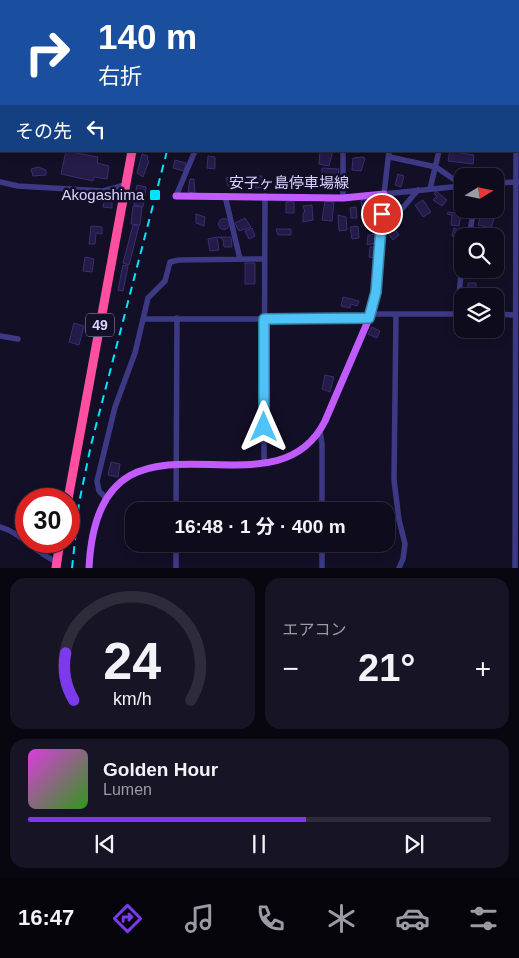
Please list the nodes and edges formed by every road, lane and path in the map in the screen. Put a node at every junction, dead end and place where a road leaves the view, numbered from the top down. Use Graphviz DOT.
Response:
graph roads {
  1 [pos="132,152"];
  2 [pos="195,152"];
  3 [pos="343,152"];
  4 [pos="439,152"];
  5 [pos="516,152"];
  6 [pos="389,154"];
  7 [pos="436,167"];
  8 [pos="454,180"];
  9 [pos="0,182"];
  10 [pos="517,182"];
  11 [pos="504,183"];
  12 [pos="125,185"];
  13 [pos="454,187"];
  14 [pos="430,189"];
  15 [pos="418,190"];
  16 [pos="384,194"];
  17 [pos="176,196"];
  18 [pos="226,196"];
  19 [pos="264,196"];
  20 [pos="343,198"];
  21 [pos="381,228"];
  22 [pos="240,259"];
  23 [pos="264,259"];
  24 [pos="396,314"];
  25 [pos="454,314"];
  26 [pos="504,314"];
  27 [pos="514,315"];
  28 [pos="370,316"];
  29 [pos="144,318"];
  30 [pos="177,318"];
  31 [pos="264,319"];
  32 [pos="0,336"];
  33 [pos="18,338"];
  34 [pos="320,431"];
  35 [pos="264,464"];
  36 [pos="177,465"];
  37 [pos="70,488"];
  38 [pos="106,498"];
  39 [pos="176,502"];
  40 [pos="322,502"];
  41 [pos="0,527"];
  42 [pos="176,552"];
  43 [pos="322,552"];
  44 [pos="56,565"];
  45 [pos="89,568"];
  46 [pos="176,568"];
  47 [pos="322,568"];
  48 [pos="399,568"];
  49 [pos="515,568"];
  1 -- 12 [label="highway, 49"];
  2 -- 17 [label="street"];
  3 -- 20 [label="street"];
  4 -- 7 [label="street"];
  5 -- 10 [label="street"];
  6 -- 7 [label="street"];
  6 -- 16 [label="street"];
  7 -- 8 [label="street"];
  7 -- 14 [label="street"];
  9 -- 12 [label="street"];
  10 -- 11 [label="street"];
  10 -- 27 [label="street"];
  12 -- 37 [label="highway, 49"];
  13 -- 14 [label="street"];
  14 -- 15 [label="street"];
  15 -- 16 [label="street"];
  15 -- 21 [label="street"];
  16 -- 20 [label="main road, 安子ヶ島停車場線"];
  16 -- 21 [label="main road"];
  17 -- 18 [label="main road, 安子ヶ島停車場線"];
  18 -- 19 [label="main road, 安子ヶ島停車場線"];
  18 -- 22 [label="street"];
  19 -- 20 [label="main road, 安子ヶ島停車場線"];
  19 -- 23 [label="street"];
  21 -- 28 [label="main road"];
  22 -- 23 [label="street"];
  22 -- 29 [label="street"];
  23 -- 31 [label="street"];
  24 -- 25 [label="street"];
  24 -- 28 [label="street"];
  24 -- 48 [label="street"];
  26 -- 27 [label="street"];
  27 -- 49 [label="street"];
  28 -- 31 [label="street"];
  28 -- 34 [label="main road"];
  29 -- 30 [label="street"];
  29 -- 38 [label="street"];
  30 -- 31 [label="street"];
  30 -- 36 [label="street"];
  31 -- 35 [label="street"];
  32 -- 33 [label="street"];
  34 -- 35 [label="main road"];
  34 -- 40 [label="street"];
  35 -- 36 [label="main road"];
  36 -- 38 [label="main road"];
  36 -- 39 [label="street"];
  38 -- 45 [label="main road"];
  41 -- 44 [label="street"];
  42 -- 46 [label="street"];
  43 -- 47 [label="street"];
}
